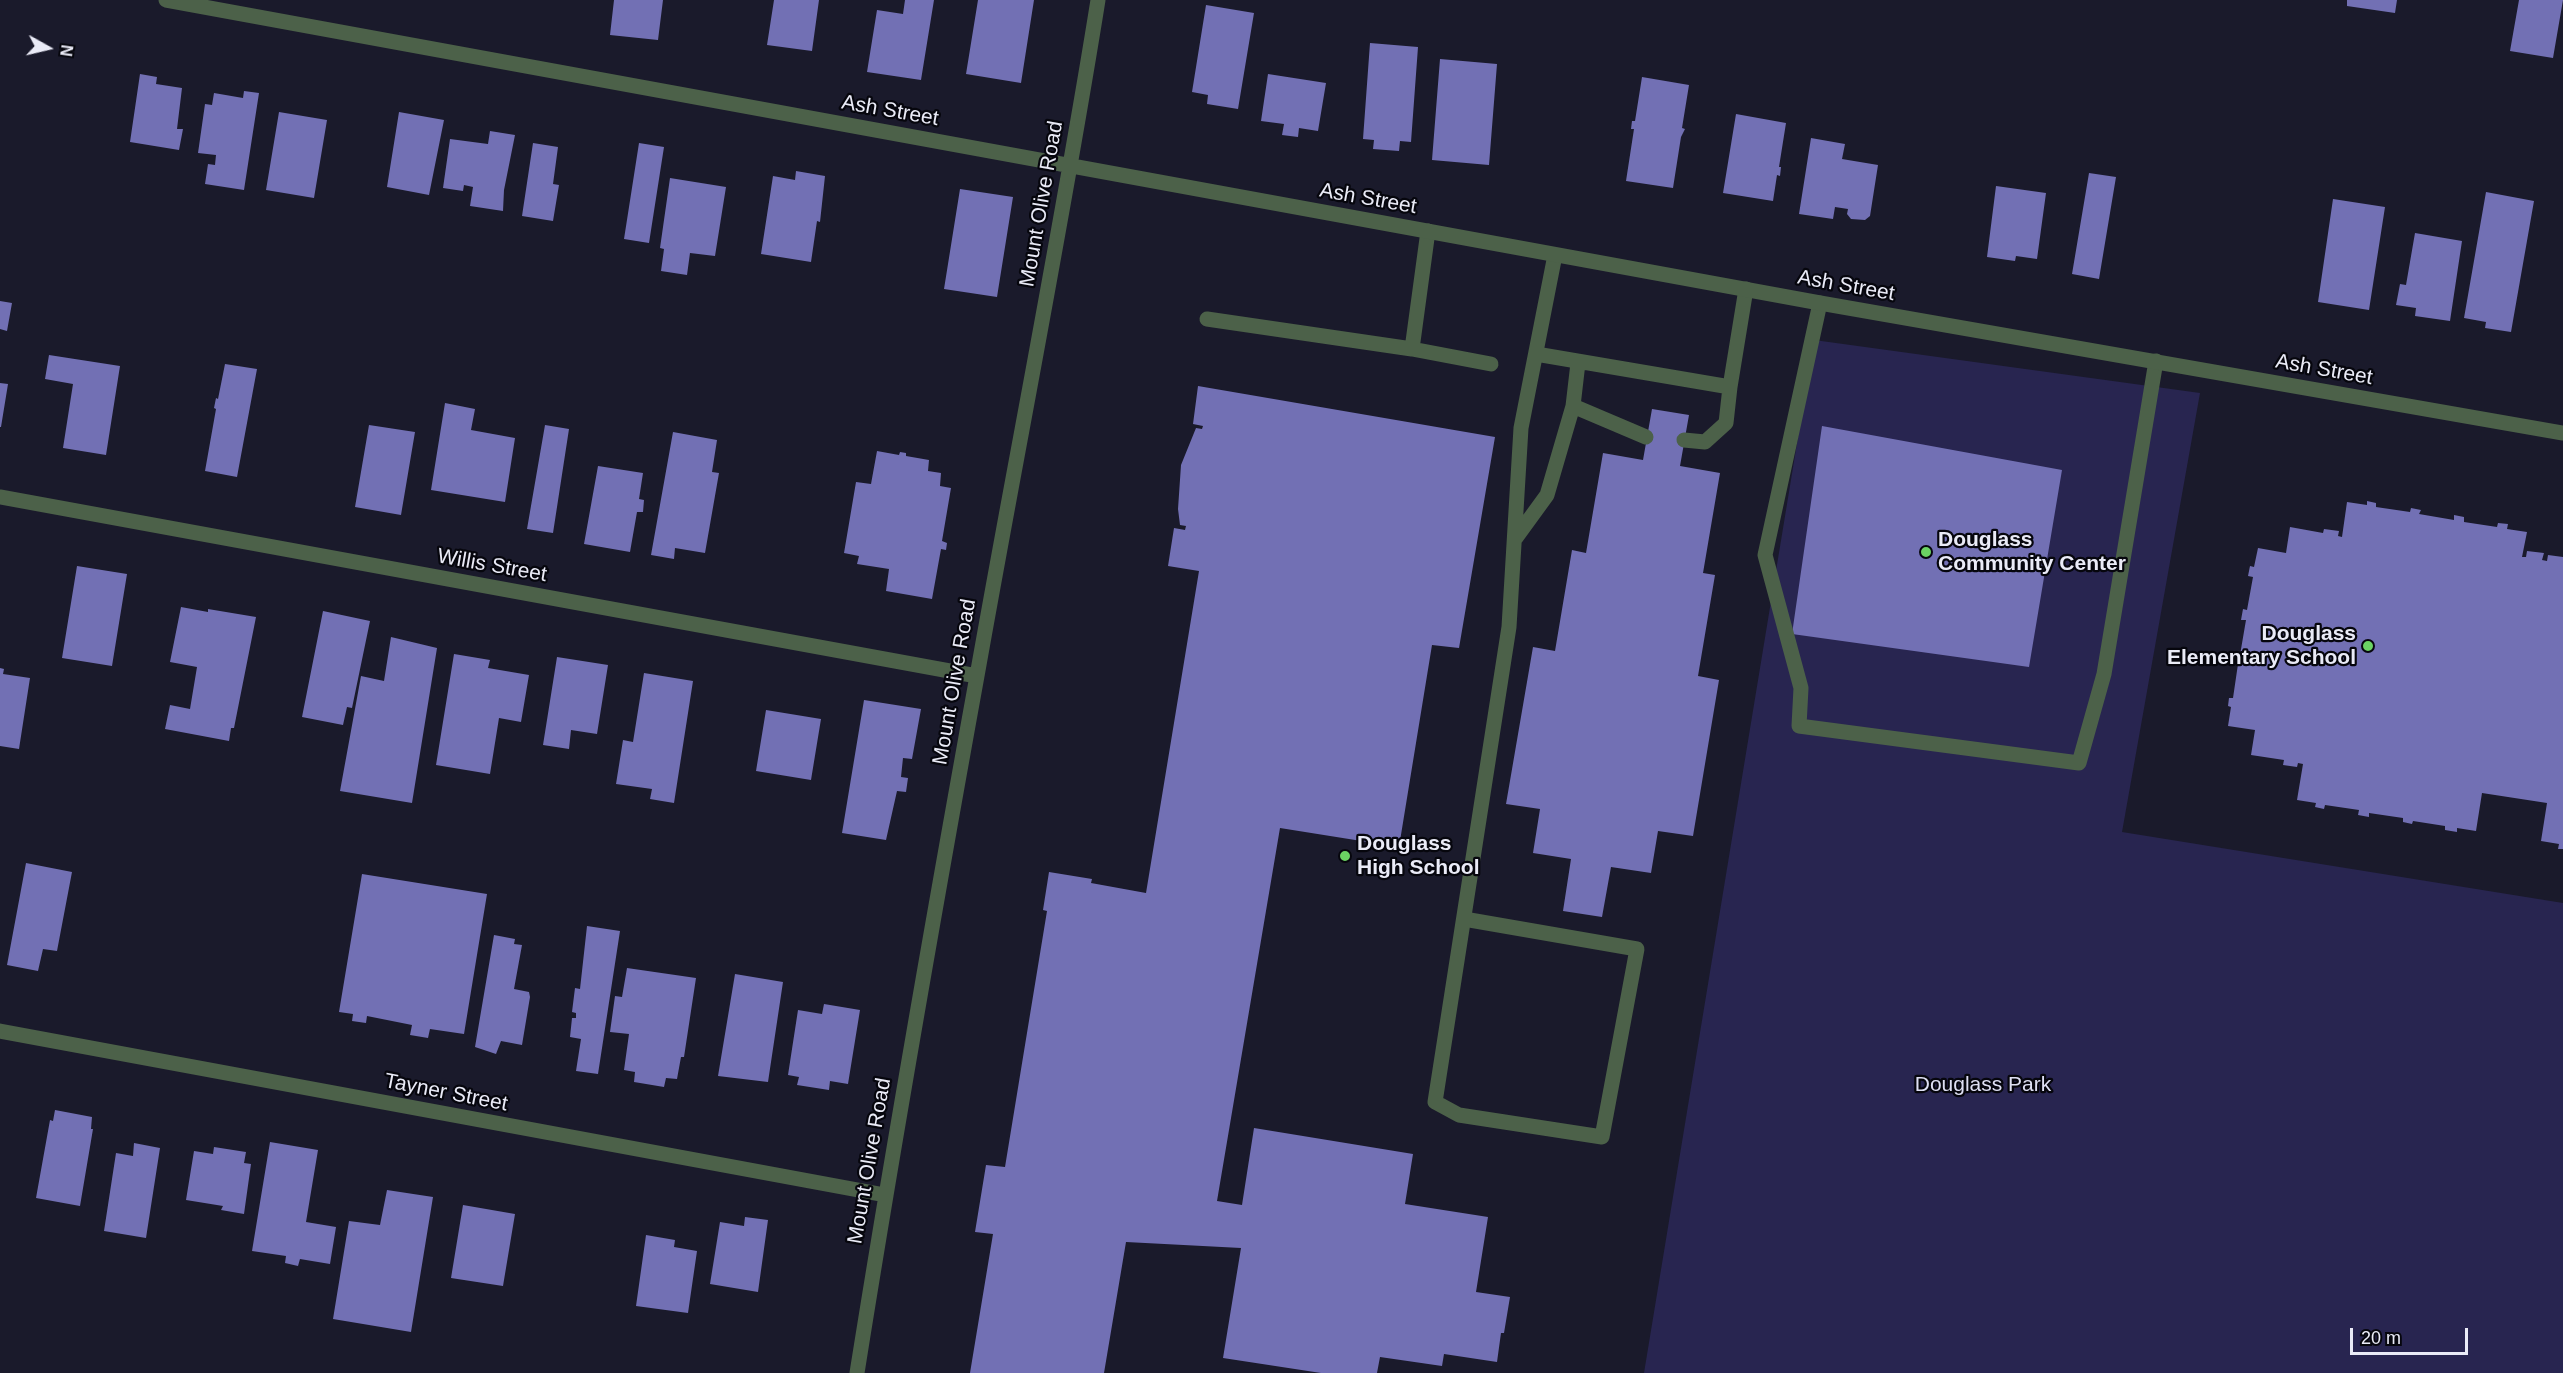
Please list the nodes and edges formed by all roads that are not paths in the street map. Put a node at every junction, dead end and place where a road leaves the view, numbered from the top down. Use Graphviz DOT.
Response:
graph roads {
  1 [pos="166,0"];
  2 [pos="1098,0"];
  3 [pos="1072,166"];
  4 [pos="1428,231"];
  5 [pos="1555,255"];
  6 [pos="1746,289"];
  7 [pos="1820,303"];
  8 [pos="1207,319"];
  9 [pos="1412,349"];
  10 [pos="1536,354"];
  11 [pos="2156,362"];
  12 [pos="1491,363"];
  13 [pos="1578,363"];
  14 [pos="1730,387"];
  15 [pos="1573,406"];
  16 [pos="2563,433"];
  17 [pos="1646,437"];
  18 [pos="1684,440"];
  19 [pos="0,497"];
  20 [pos="1514,539"];
  21 [pos="977,676"];
  22 [pos="1464,919"];
  23 [pos="0,1031"];
  24 [pos="885,1196"];
  25 [pos="857,1373"];
  1 -- 3 [label="street, Ash Street"];
  2 -- 3 [label="street, Mount Olive Road"];
  3 -- 4 [label="street, Ash Street"];
  3 -- 21 [label="street, Mount Olive Road"];
  4 -- 5 [label="street, Ash Street"];
  4 -- 9 [label="street"];
  5 -- 6 [label="street, Ash Street"];
  5 -- 10 [label="street"];
  6 -- 7 [label="street, Ash Street"];
  6 -- 14 [label="street"];
  7 -- 11 [label="street, Ash Street"];
  7 -- 11 [label="street"];
  8 -- 9 [label="street"];
  9 -- 12 [label="street"];
  10 -- 13 [label="street"];
  10 -- 20 [label="street"];
  11 -- 16 [label="street, Ash Street"];
  13 -- 14 [label="street"];
  13 -- 15 [label="street"];
  14 -- 18 [label="street"];
  15 -- 17 [label="street"];
  15 -- 20 [label="street"];
  19 -- 21 [label="street, Willis Street"];
  20 -- 22 [label="street"];
  21 -- 24 [label="street, Mount Olive Road"];
  22 -- 22 [label="street"];
  23 -- 24 [label="street, Tayner Street"];
  24 -- 25 [label="street, Mount Olive Road"];
}
